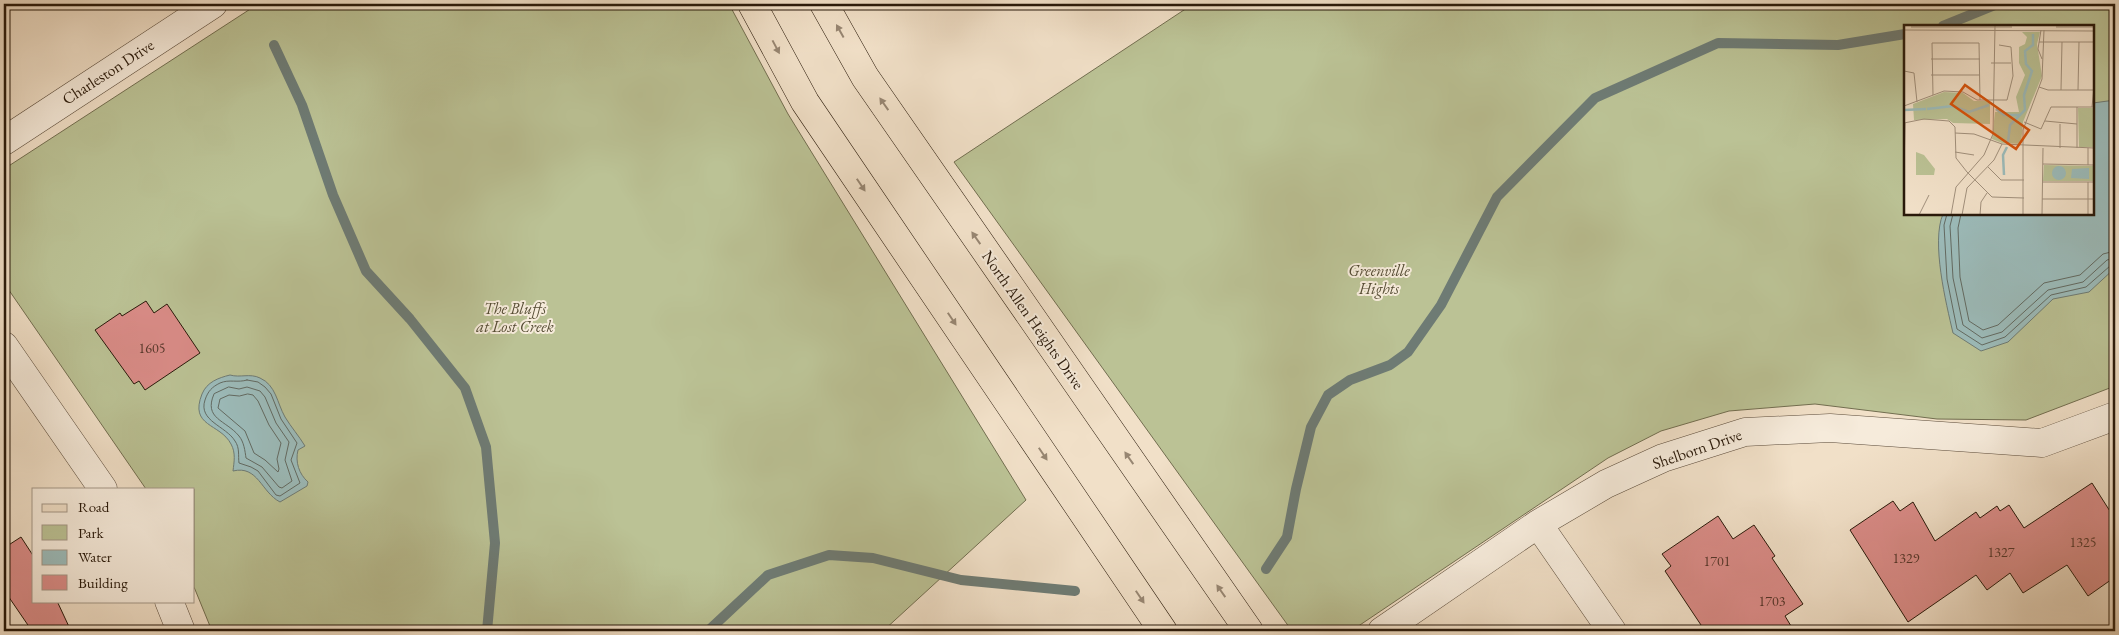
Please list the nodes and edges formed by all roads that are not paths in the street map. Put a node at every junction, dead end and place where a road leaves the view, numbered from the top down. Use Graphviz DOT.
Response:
graph roads {
  1 [pos="213,4"];
  2 [pos="752,4"];
  3 [pos="824,4"];
  4 [pos="4,141"];
  5 [pos="4,346"];
  6 [pos="2115,416"];
  7 [pos="102,488"];
  8 [pos="1538,524"];
  9 [pos="169,602"];
  10 [pos="181,631"];
  11 [pos="1163,631"];
  12 [pos="1249,631"];
  13 [pos="1382,631"];
  14 [pos="1612,631"];
  1 -- 4 [label="street, Charleston Drive"];
  2 -- 11 [label="main road, one-way"];
  12 -- 3 [label="main road, North Allen Heights Drive, one-way"];
  5 -- 7 [label="street"];
  6 -- 8 [label="street, Shelborn Drive"];
  8 -- 13 [label="street, Shelborn Drive"];
  8 -- 14 [label="street"];
  9 -- 10 [label="street"];
}
